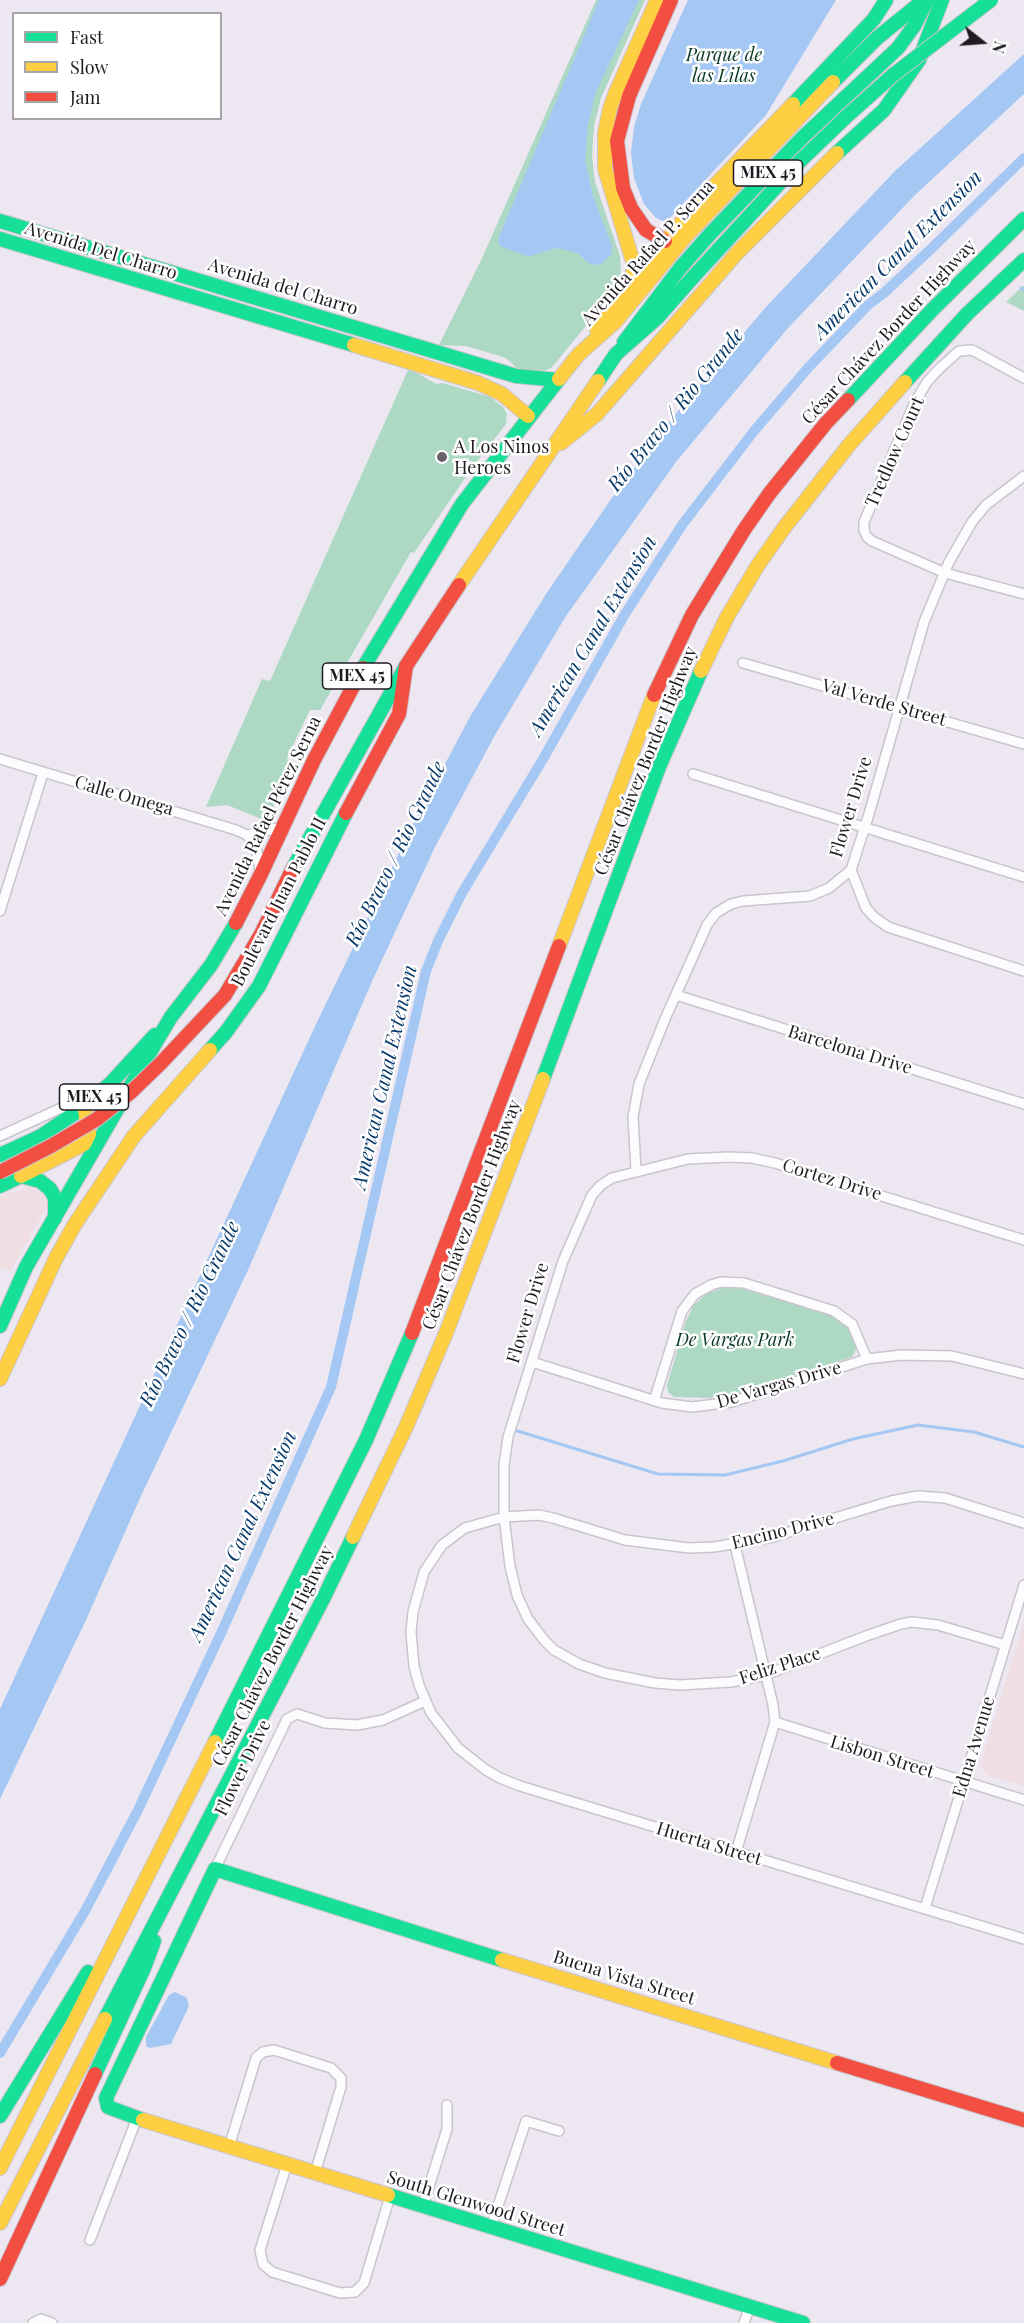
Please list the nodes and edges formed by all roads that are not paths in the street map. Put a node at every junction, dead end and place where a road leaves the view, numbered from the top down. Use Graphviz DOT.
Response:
graph roads {
  1 [pos="657,0"];
  2 [pos="671,0"];
  3 [pos="886,0"];
  4 [pos="925,0"];
  5 [pos="942,0"];
  6 [pos="991,0"];
  7 [pos="1024,219"];
  8 [pos="0,221"];
  9 [pos="0,239"];
  10 [pos="665,241"];
  11 [pos="1024,260"];
  12 [pos="633,281"];
  13 [pos="616,354"];
  14 [pos="578,355"];
  15 [pos="1024,378"];
  16 [pos="558,380"];
  17 [pos="528,417"];
  18 [pos="546,455"];
  19 [pos="1024,476"];
  20 [pos="945,573"];
  21 [pos="1024,594"];
  22 [pos="743,663"];
  23 [pos="406,666"];
  24 [pos="900,708"];
  25 [pos="1024,744"];
  26 [pos="0,759"];
  27 [pos="43,773"];
  28 [pos="693,774"];
  29 [pos="283,827"];
  30 [pos="865,827"];
  31 [pos="247,835"];
  32 [pos="851,870"];
  33 [pos="260,876"];
  34 [pos="1024,877"];
  35 [pos="0,910"];
  36 [pos="1024,971"];
  37 [pos="676,995"];
  38 [pos="171,1017"];
  39 [pos="1024,1104"];
  40 [pos="84,1105"];
  41 [pos="0,1136"];
  42 [pos="0,1155"];
  43 [pos="636,1170"];
  44 [pos="0,1172"];
  45 [pos="21,1176"];
  46 [pos="0,1186"];
  47 [pos="55,1218"];
  48 [pos="1024,1240"];
  49 [pos="0,1326"];
  50 [pos="867,1359"];
  51 [pos="532,1362"];
  52 [pos="1024,1374"];
  53 [pos="0,1379"];
  54 [pos="654,1401"];
  55 [pos="504,1517"];
  56 [pos="1024,1523"];
  57 [pos="735,1545"];
  58 [pos="1024,1585"];
  59 [pos="1005,1645"];
  60 [pos="765,1675"];
  61 [pos="425,1701"];
  62 [pos="775,1722"];
  63 [pos="963,1782"];
  64 [pos="1024,1800"];
  65 [pos="736,1852"];
  66 [pos="156,1861"];
  67 [pos="215,1869"];
  68 [pos="171,1892"];
  69 [pos="925,1908"];
  70 [pos="1024,1939"];
  71 [pos="447,2105"];
  72 [pos="0,2116"];
  73 [pos="137,2118"];
  74 [pos="1024,2120"];
  75 [pos="559,2131"];
  76 [pos="229,2146"];
  77 [pos="287,2164"];
  78 [pos="0,2168"];
  79 [pos="315,2173"];
  80 [pos="390,2196"];
  81 [pos="423,2206"];
  82 [pos="0,2223"];
  83 [pos="491,2227"];
  84 [pos="90,2240"];
  85 [pos="0,2279"];
  86 [pos="750,2306"];
  87 [pos="33,2323"];
  88 [pos="52,2323"];
  89 [pos="744,2323"];
  90 [pos="803,2323"];
  1 -- 12 [label="main road"];
  2 -- 10 [label="main road"];
  3 -- 10 [label="main road, MEX 45"];
  4 -- 13 [label="main road, MEX 45"];
  4 -- 14 [label="main road, Avenida Rafael P. Serna"];
  5 -- 18 [label="main road"];
  6 -- 13 [label="main road, bridge"];
  7 -- 66 [label="main road, César Chávez Border Highway"];
  8 -- 16 [label="main road, Avenida del Charro"];
  9 -- 17 [label="main road, Avenida Del Charro"];
  10 -- 12 [label="main road, MEX 45"];
  11 -- 68 [label="main road, César Chávez Border Highway"];
  12 -- 14 [label="main road, MEX 45"];
  13 -- 18 [label="main road, MEX 45"];
  14 -- 16 [label="main road, Avenida Rafael Pérez Serna / MEX 45"];
  15 -- 20 [label="street, Tredlow Court"];
  16 -- 17 [label="main road, Avenida Rafael Pérez Serna / MEX 45"];
  17 -- 29 [label="main road, Avenida Rafael Pérez Serna / MEX 45"];
  18 -- 23 [label="main road, MEX 45"];
  19 -- 20 [label="street, Flower Drive"];
  20 -- 21 [label="street"];
  20 -- 24 [label="street, Flower Drive"];
  22 -- 24 [label="street, Val Verde Street"];
  23 -- 44 [label="main road, MEX 45, bridge"];
  23 -- 53 [label="main road, Boulevard Juan Pablo II"];
  24 -- 25 [label="street, Val Verde Street"];
  24 -- 30 [label="street, Flower Drive"];
  26 -- 27 [label="street, Calle Omega"];
  27 -- 31 [label="street, Calle Omega"];
  27 -- 35 [label="street"];
  28 -- 30 [label="street"];
  29 -- 31 [label="street"];
  29 -- 33 [label="main road, Avenida Rafael Pérez Serna / MEX 45"];
  30 -- 32 [label="street, Flower Drive"];
  30 -- 34 [label="street"];
  31 -- 33 [label="street"];
  32 -- 36 [label="street"];
  32 -- 37 [label="street, Flower Drive"];
  33 -- 38 [label="main road, Avenida Rafael Pérez Serna / MEX 45"];
  37 -- 39 [label="street, Barcelona Drive"];
  37 -- 43 [label="street, Flower Drive"];
  38 -- 40 [label="main road, Avenida Rafael Pérez Serna / MEX 45"];
  38 -- 47 [label="main road"];
  40 -- 41 [label="street"];
  40 -- 42 [label="main road, Avenida Rafael Pérez Serna / MEX 45"];
  40 -- 45 [label="main road"];
  43 -- 48 [label="street, Cortez Drive"];
  43 -- 51 [label="street, Flower Drive"];
  45 -- 46 [label="main road"];
  45 -- 47 [label="main road"];
  47 -- 49 [label="main road"];
  50 -- 52 [label="street, De Vargas Drive"];
  50 -- 54 [label="street, De Vargas Drive"];
  50 -- 54 [label="street"];
  51 -- 54 [label="street, De Vargas Drive"];
  51 -- 55 [label="street, Flower Drive"];
  55 -- 57 [label="street, Encino Drive"];
  55 -- 60 [label="street, Feliz Place"];
  55 -- 61 [label="street"];
  56 -- 57 [label="street, Encino Drive"];
  57 -- 60 [label="street"];
  58 -- 59 [label="street, Edna Avenue"];
  59 -- 60 [label="street, Feliz Place"];
  59 -- 63 [label="street, Edna Avenue"];
  60 -- 62 [label="street"];
  61 -- 65 [label="street, Huerta Street"];
  61 -- 67 [label="street, Flower Drive"];
  62 -- 63 [label="street, Lisbon Street"];
  62 -- 65 [label="street"];
  63 -- 64 [label="street, Lisbon Street"];
  63 -- 69 [label="street, Edna Avenue"];
  65 -- 69 [label="street, Huerta Street"];
  66 -- 72 [label="main road"];
  66 -- 78 [label="main road, César Chávez Border Highway"];
  67 -- 73 [label="main road, Flower Drive"];
  67 -- 74 [label="main road, Buena Vista Street"];
  68 -- 82 [label="main road, César Chávez Border Highway"];
  68 -- 85 [label="main road"];
  69 -- 70 [label="street, Huerta Street"];
  71 -- 81 [label="street"];
  73 -- 76 [label="main road, South Glenwood Street"];
  73 -- 84 [label="street"];
  75 -- 83 [label="street"];
  76 -- 77 [label="main road, South Glenwood Street"];
  76 -- 79 [label="street"];
  77 -- 79 [label="main road, South Glenwood Street"];
  77 -- 80 [label="street"];
  79 -- 80 [label="main road, South Glenwood Street"];
  80 -- 81 [label="main road, South Glenwood Street"];
  81 -- 83 [label="main road, South Glenwood Street"];
  83 -- 86 [label="main road, South Glenwood Street"];
  86 -- 89 [label="street"];
  86 -- 90 [label="main road, South Glenwood Street"];
  87 -- 88 [label="street"];
}
